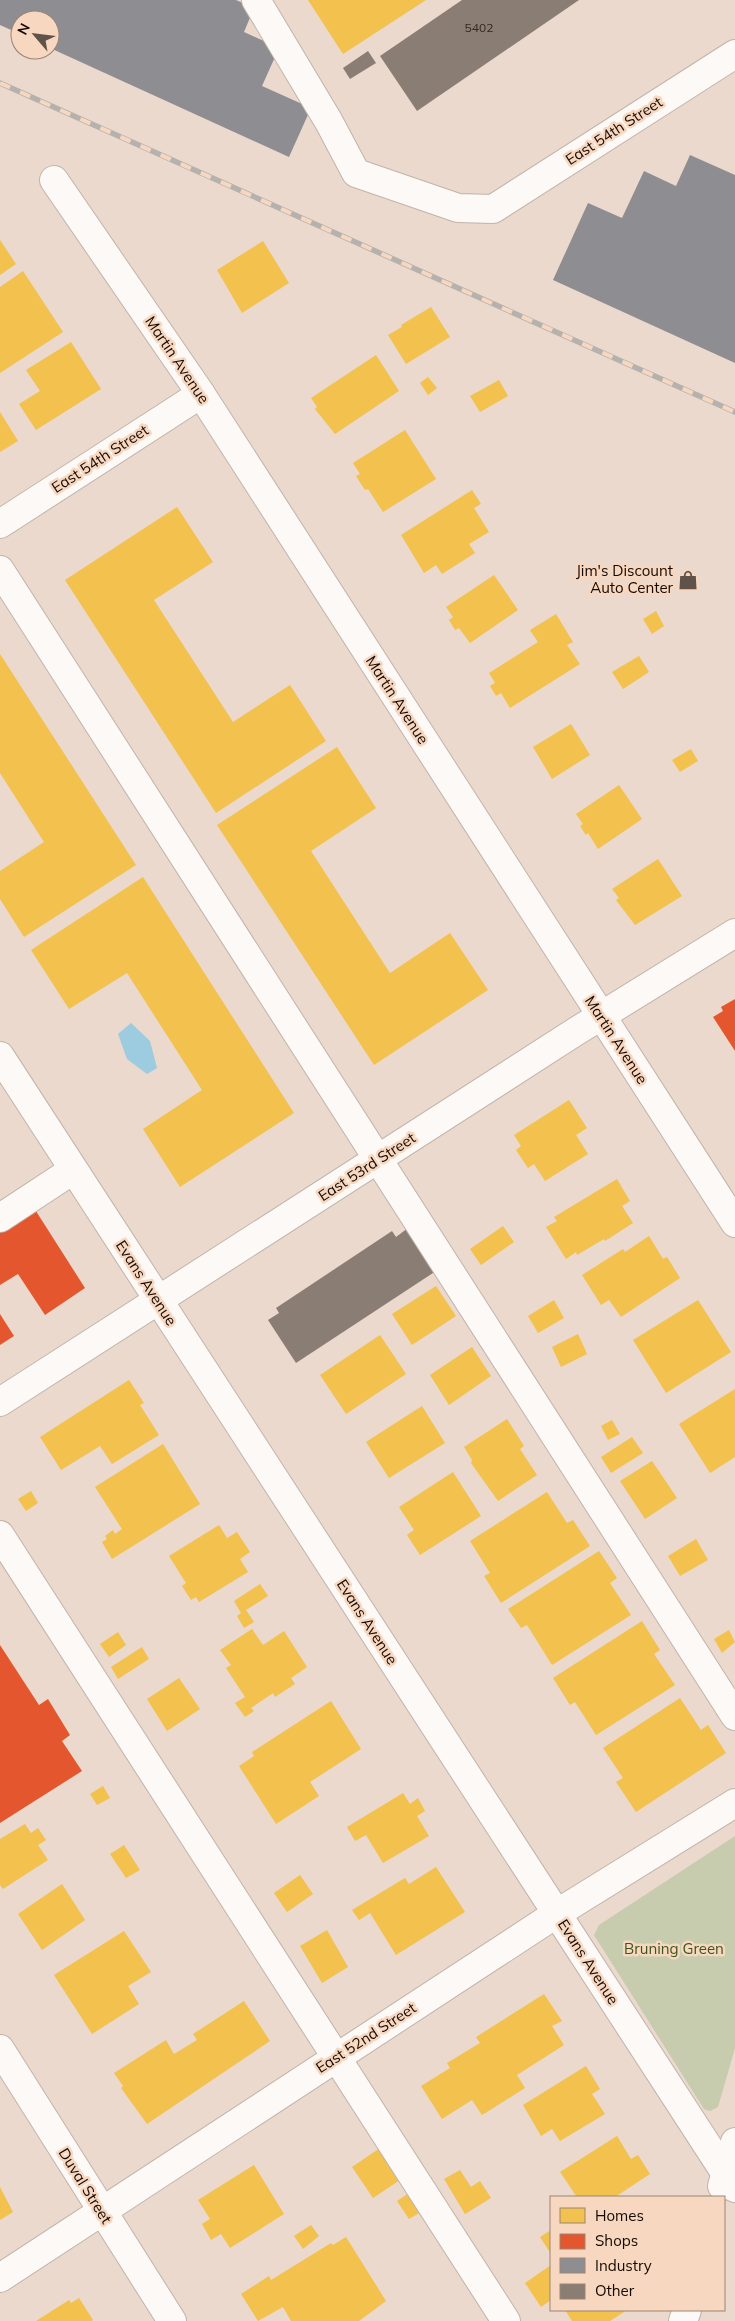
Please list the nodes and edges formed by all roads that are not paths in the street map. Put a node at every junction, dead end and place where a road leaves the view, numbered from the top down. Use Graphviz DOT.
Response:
graph roads {
  1 [pos="256,0"];
  2 [pos="735,54"];
  3 [pos="54,180"];
  4 [pos="201,394"];
  5 [pos="0,524"];
  6 [pos="0,570"];
  7 [pos="735,933"];
  8 [pos="601,1016"];
  9 [pos="0,1056"];
  10 [pos="379,1159"];
  11 [pos="73,1170"];
  12 [pos="0,1218"];
  13 [pos="735,1223"];
  14 [pos="158,1301"];
  15 [pos="0,1402"];
  16 [pos="1,1540"];
  17 [pos="735,1716"];
  18 [pos="735,1803"];
  19 [pos="556,1914"];
  20 [pos="0,2049"];
  21 [pos="337,2058"];
  22 [pos="735,2142"];
  23 [pos="726,2186"];
  24 [pos="101,2212"];
  25 [pos="0,2278"];
  26 [pos="172,2321"];
  27 [pos="506,2321"];
  1 -- 2 [label="street, East 54th Street"];
  3 -- 4 [label="street, Martin Avenue"];
  4 -- 5 [label="street, East 54th Street"];
  4 -- 8 [label="street, Martin Avenue"];
  6 -- 10 [label="street"];
  7 -- 8 [label="street, East 53rd Street"];
  8 -- 10 [label="street, East 53rd Street"];
  8 -- 13 [label="street, Martin Avenue"];
  9 -- 11 [label="street, Evans Avenue"];
  10 -- 14 [label="street, East 53rd Street"];
  10 -- 17 [label="street"];
  11 -- 12 [label="street"];
  11 -- 14 [label="street, Evans Avenue"];
  14 -- 15 [label="street, East 53rd Street"];
  14 -- 19 [label="street, Evans Avenue"];
  16 -- 21 [label="street"];
  18 -- 19 [label="street, East 52nd Street"];
  19 -- 21 [label="street, East 52nd Street"];
  19 -- 23 [label="street, Evans Avenue"];
  20 -- 24 [label="street, Duval Street"];
  21 -- 24 [label="street, East 52nd Street"];
  21 -- 27 [label="street"];
  22 -- 23 [label="street"];
  24 -- 25 [label="street, East 52nd Street"];
  24 -- 26 [label="street, Duval Street"];
}
